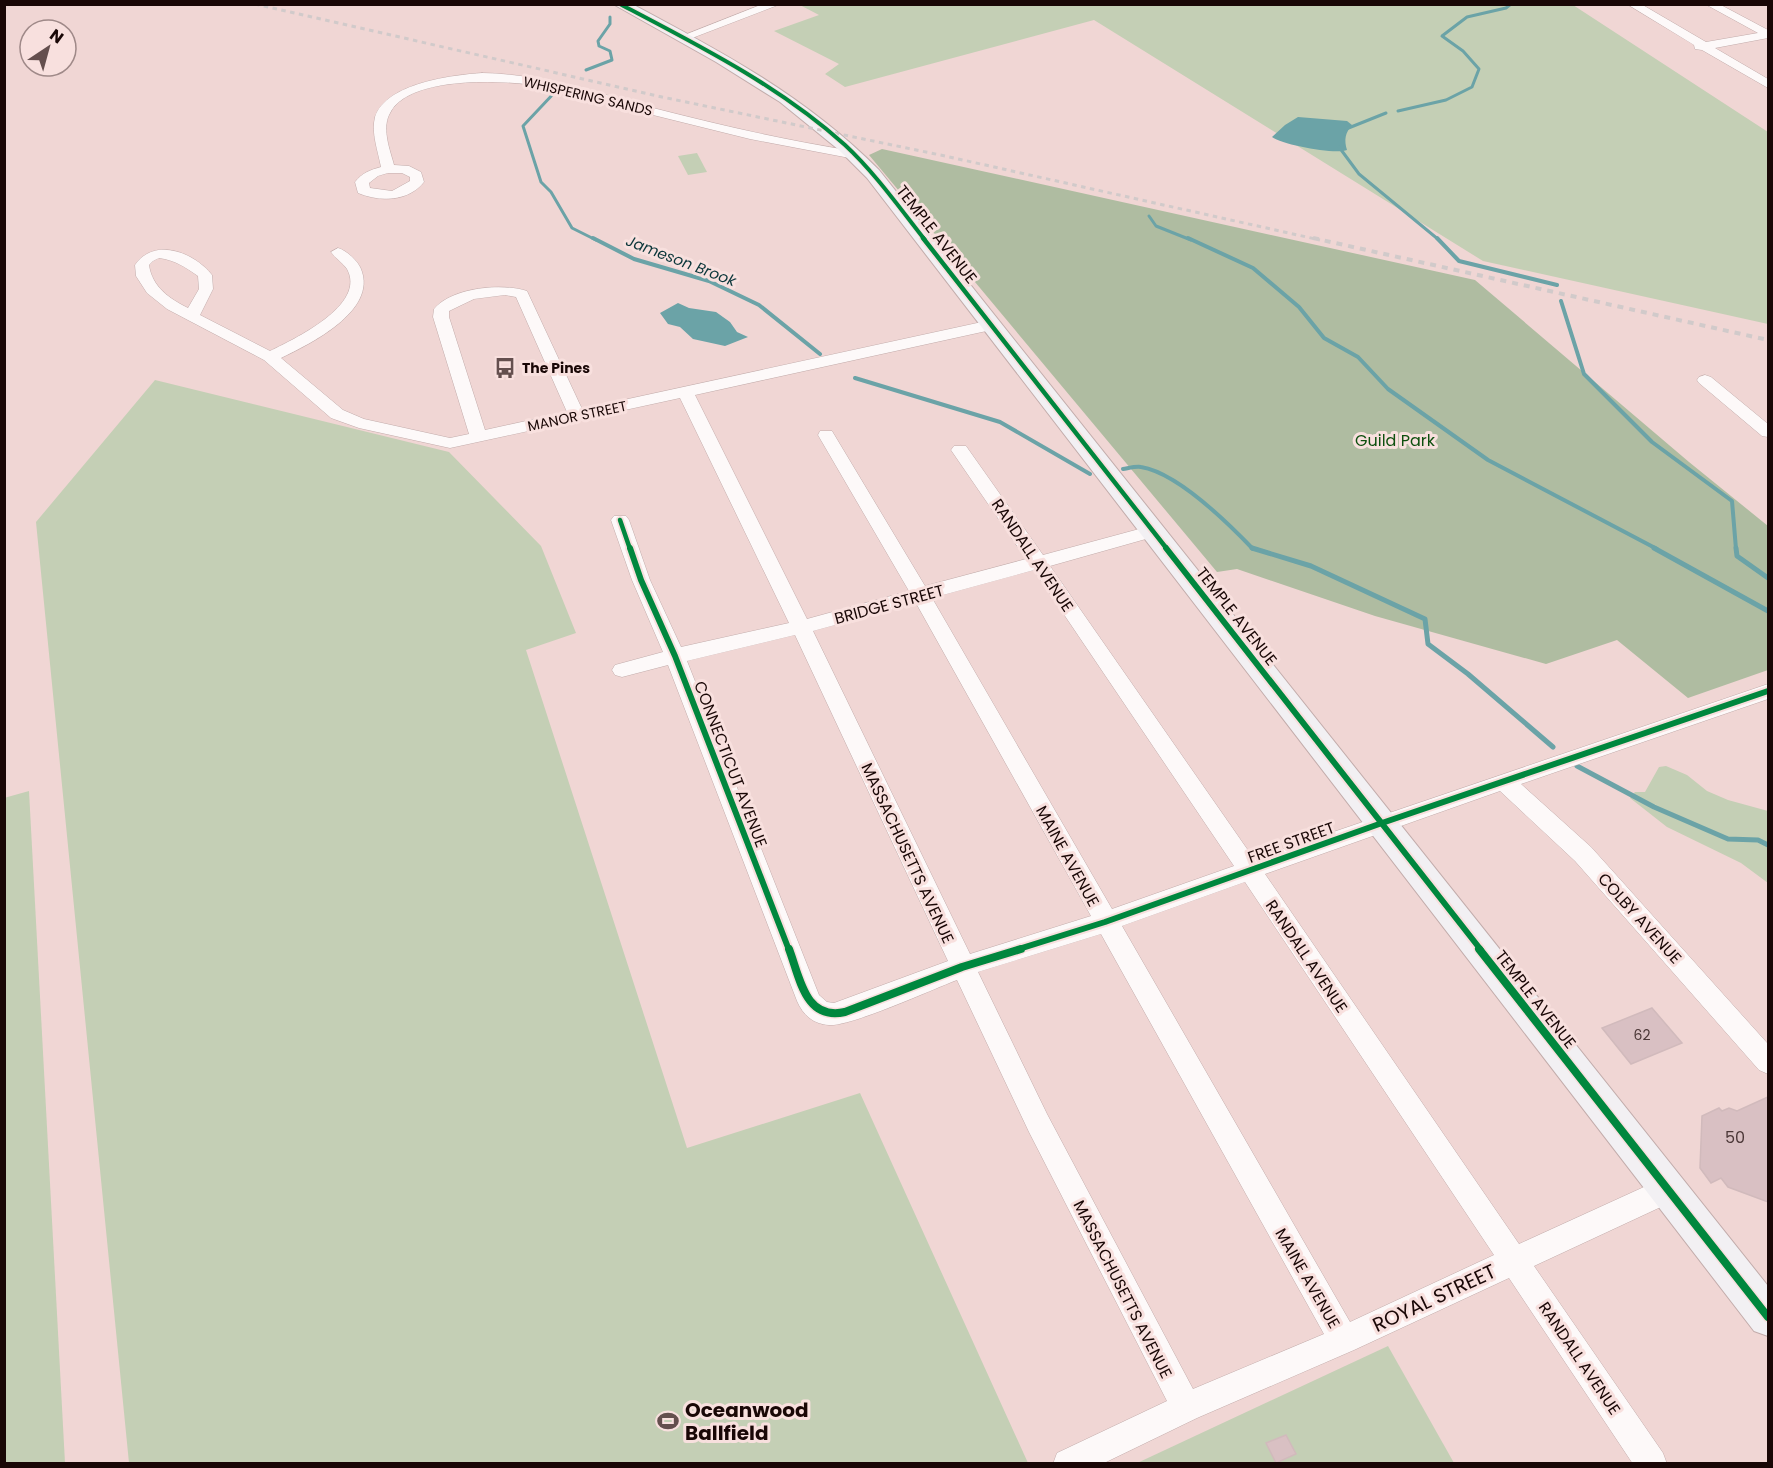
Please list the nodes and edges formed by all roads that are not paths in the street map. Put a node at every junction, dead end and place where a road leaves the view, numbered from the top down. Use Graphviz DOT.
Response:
graph roads {
  1 [pos="620,4"];
  2 [pos="1632,4"];
  3 [pos="1710,4"];
  4 [pos="772,5"];
  5 [pos="1768,34"];
  6 [pos="683,38"];
  7 [pos="1706,46"];
  8 [pos="1683,50"];
  9 [pos="1768,84"];
  10 [pos="855,155"];
  11 [pos="388,169"];
  12 [pos="338,252"];
  13 [pos="192,316"];
  14 [pos="991,325"];
  15 [pos="270,357"];
  16 [pos="1705,380"];
  17 [pos="686,393"];
  18 [pos="576,416"];
  19 [pos="1768,432"];
  20 [pos="826,435"];
  21 [pos="479,438"];
  22 [pos="960,450"];
  23 [pos="620,520"];
  24 [pos="1154,531"];
  25 [pos="1038,563"];
  26 [pos="921,595"];
  27 [pos="801,627"];
  28 [pos="675,656"];
  29 [pos="622,670"];
  30 [pos="1765,697"];
  31 [pos="1504,782"];
  32 [pos="1382,824"];
  33 [pos="1250,872"];
  34 [pos="1105,922"];
  35 [pos="962,966"];
  36 [pos="823,1013"];
  37 [pos="1768,1062"];
  38 [pos="1668,1189"];
  39 [pos="1513,1261"];
  40 [pos="1768,1317"];
  41 [pos="1344,1340"];
  42 [pos="1186,1407"];
  43 [pos="1068,1464"];
  44 [pos="1652,1464"];
  1 -- 6 [label="street, TEMPLE AVENUE"];
  2 -- 7 [label="street"];
  3 -- 5 [label="street"];
  4 -- 6 [label="street"];
  5 -- 7 [label="street"];
  6 -- 10 [label="street, TEMPLE AVENUE"];
  7 -- 8 [label="street"];
  7 -- 9 [label="street"];
  10 -- 11 [label="street, WHISPERING SANDS"];
  10 -- 14 [label="street, TEMPLE AVENUE"];
  12 -- 15 [label="street"];
  13 -- 13 [label="street, MANOR STREET"];
  13 -- 15 [label="street, MANOR STREET"];
  14 -- 17 [label="street, MANOR STREET"];
  14 -- 24 [label="street, TEMPLE AVENUE"];
  15 -- 21 [label="street, MANOR STREET"];
  16 -- 19 [label="street"];
  17 -- 18 [label="street, MANOR STREET"];
  17 -- 27 [label="street, MASSACHUSETTS AVENUE"];
  18 -- 21 [label="street, MANOR STREET"];
  18 -- 21 [label="street"];
  20 -- 26 [label="street, MAINE AVENUE"];
  22 -- 25 [label="street, RANDALL AVENUE"];
  23 -- 28 [label="street, CONNECTICUT AVENUE"];
  24 -- 25 [label="street, BRIDGE STREET"];
  24 -- 32 [label="street, TEMPLE AVENUE"];
  25 -- 26 [label="street, BRIDGE STREET"];
  25 -- 33 [label="street, RANDALL AVENUE"];
  26 -- 27 [label="street, BRIDGE STREET"];
  26 -- 34 [label="street, MAINE AVENUE"];
  27 -- 28 [label="street, BRIDGE STREET"];
  27 -- 35 [label="street, MASSACHUSETTS AVENUE"];
  28 -- 29 [label="street, BRIDGE STREET"];
  28 -- 36 [label="street, CONNECTICUT AVENUE"];
  30 -- 31 [label="street, FREE STREET"];
  31 -- 32 [label="street, FREE STREET"];
  31 -- 37 [label="street, COLBY AVENUE"];
  32 -- 33 [label="street, FREE STREET"];
  32 -- 38 [label="street, TEMPLE AVENUE"];
  33 -- 34 [label="street, FREE STREET"];
  33 -- 39 [label="street, RANDALL AVENUE"];
  34 -- 35 [label="street, FREE STREET"];
  34 -- 41 [label="street, MAINE AVENUE"];
  35 -- 36 [label="street, FREE STREET"];
  35 -- 42 [label="street, MASSACHUSETTS AVENUE"];
  38 -- 39 [label="street, ROYAL STREET"];
  38 -- 40 [label="street, TEMPLE AVENUE"];
  39 -- 41 [label="street, ROYAL STREET"];
  39 -- 44 [label="street, RANDALL AVENUE"];
  41 -- 42 [label="street, ROYAL STREET"];
  42 -- 43 [label="street, ROYAL STREET"];
}
